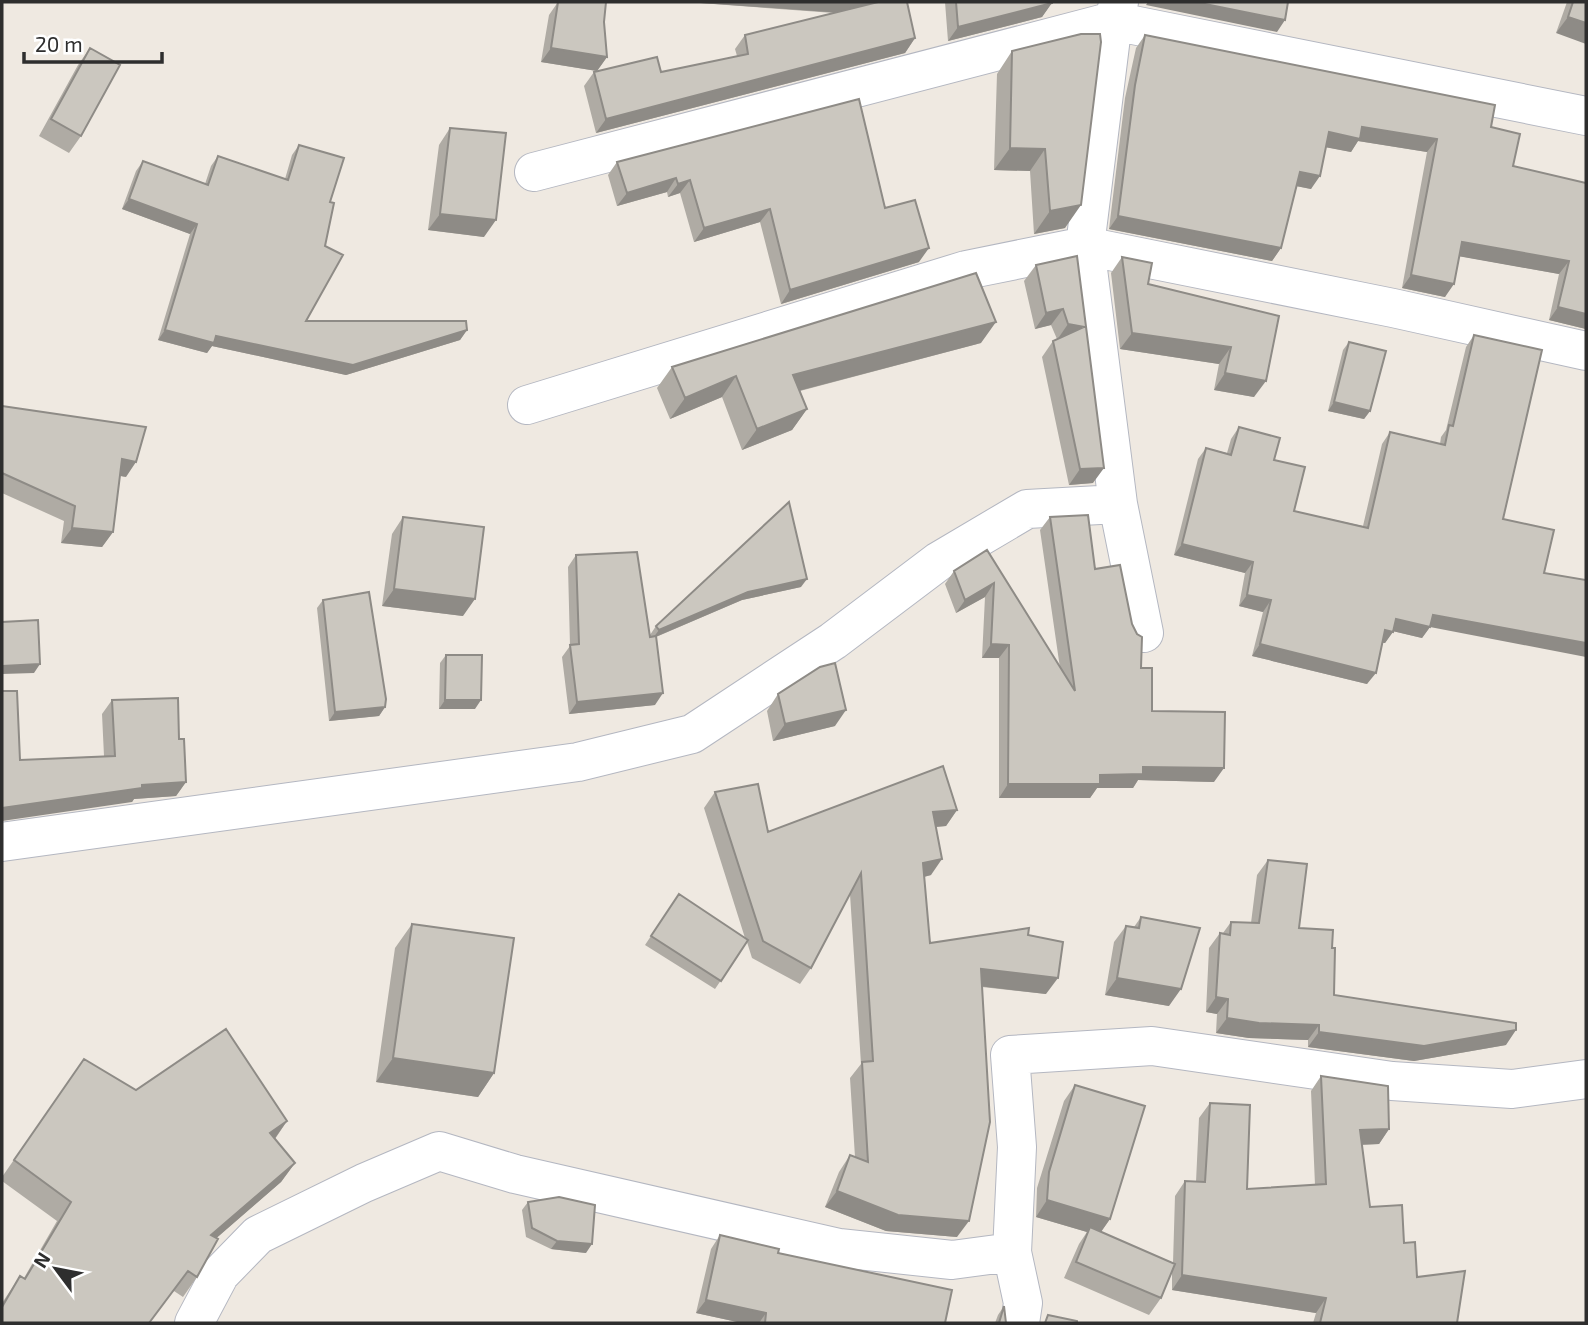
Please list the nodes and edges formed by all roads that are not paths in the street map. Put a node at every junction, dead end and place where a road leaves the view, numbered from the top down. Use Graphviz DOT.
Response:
graph roads {
  1 [pos="1116,11"];
  2 [pos="1586,116"];
  3 [pos="534,172"];
  4 [pos="1085,246"];
  5 [pos="1586,351"];
  6 [pos="527,405"];
  7 [pos="1118,504"];
  8 [pos="1144,633"];
  9 [pos="2,842"];
  10 [pos="1586,1079"];
  11 [pos="1012,1252"];
  12 [pos="194,1323"];
  13 [pos="1020,1323"];
  1 -- 2 [label="street"];
  1 -- 3 [label="street"];
  1 -- 4 [label="street"];
  4 -- 5 [label="street"];
  4 -- 6 [label="street"];
  4 -- 7 [label="street"];
  7 -- 8 [label="street"];
  7 -- 9 [label="street"];
  10 -- 11 [label="street"];
  11 -- 12 [label="street"];
  11 -- 13 [label="street"];
}
